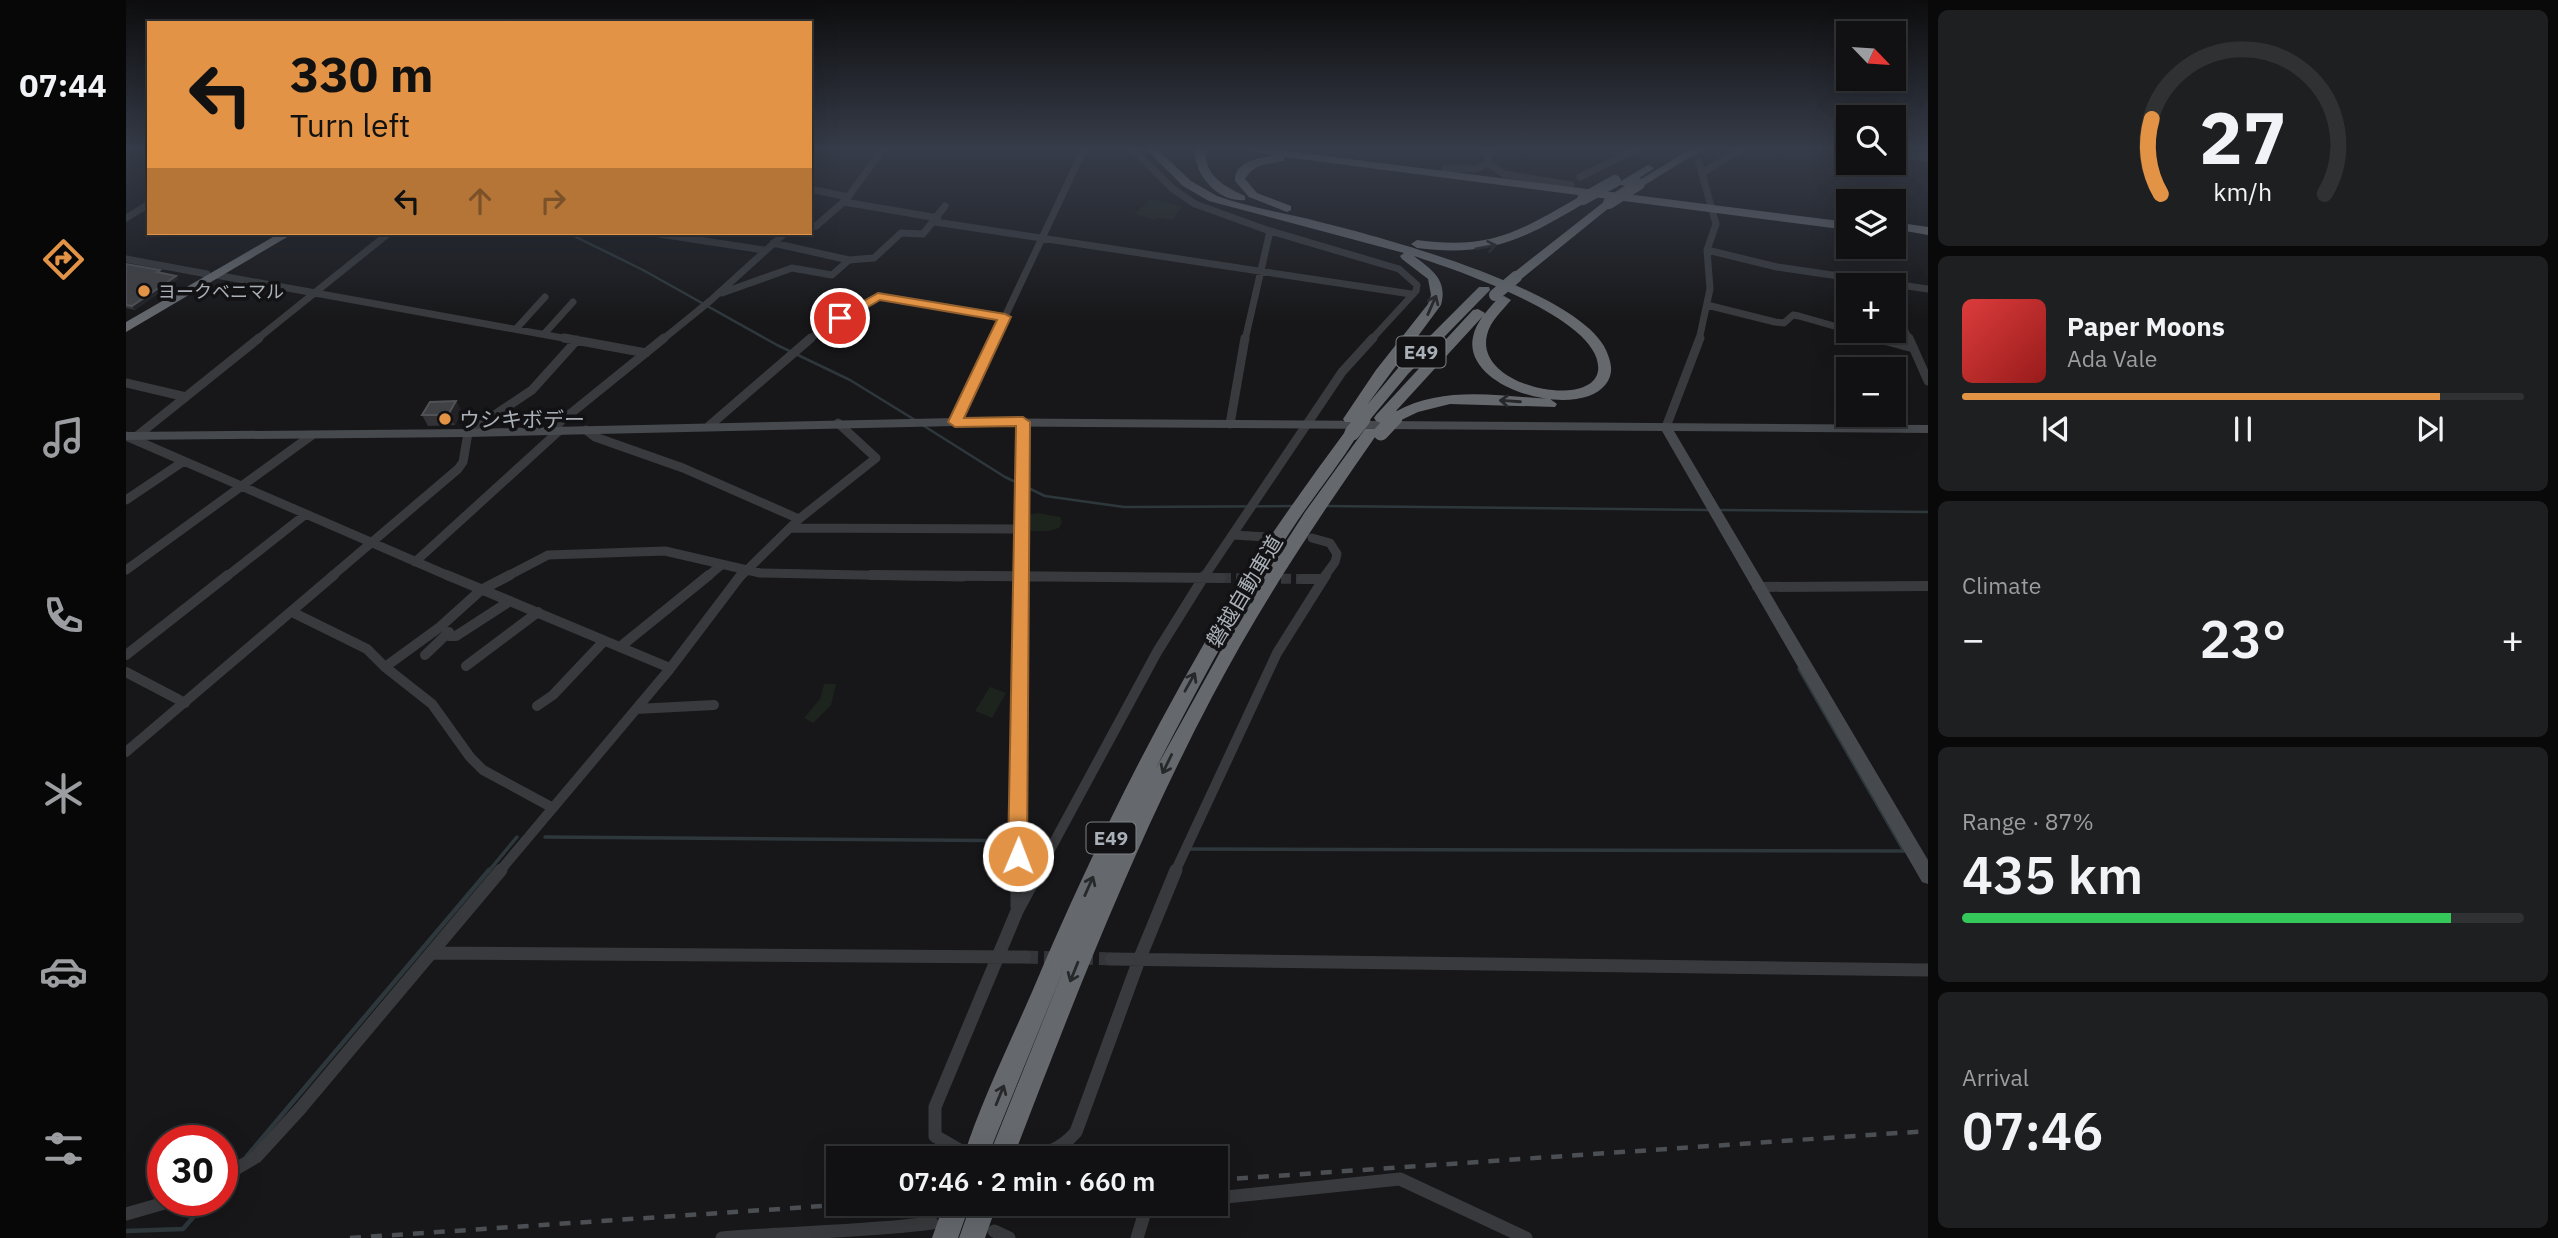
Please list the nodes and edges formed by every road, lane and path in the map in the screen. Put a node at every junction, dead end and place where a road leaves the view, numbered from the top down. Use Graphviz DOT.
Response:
graph roads {
  1 [pos="945,206"];
  2 [pos="1712,206"];
  3 [pos="144,207"];
  4 [pos="838,207"];
  5 [pos="876,207"];
  6 [pos="1057,207"];
  7 [pos="1203,207"];
  8 [pos="1243,207"];
  9 [pos="1269,207"];
  10 [pos="1278,207"];
  11 [pos="1576,207"];
  12 [pos="1582,207"];
  13 [pos="1604,207"];
  14 [pos="1717,207"];
  15 [pos="1720,207"];
  16 [pos="1294,215"];
  17 [pos="126,218"];
  18 [pos="1836,219"];
  19 [pos="936,220"];
  20 [pos="1836,224"];
  21 [pos="812,227"];
  22 [pos="1906,228"];
  23 [pos="1270,231"];
  24 [pos="1906,232"];
  25 [pos="1928,233"];
  26 [pos="275,235"];
  27 [pos="284,235"];
  28 [pos="387,235"];
  29 [pos="666,235"];
  30 [pos="783,235"];
  31 [pos="1366,235"];
  32 [pos="1042,238"];
  33 [pos="773,243"];
  34 [pos="764,250"];
  35 [pos="1707,250"];
  36 [pos="126,259"];
  37 [pos="849,260"];
  38 [pos="1262,271"];
  39 [pos="211,274"];
  40 [pos="1514,276"];
  41 [pos="1836,276"];
  42 [pos="1906,287"];
  43 [pos="1928,289"];
  44 [pos="316,292"];
  45 [pos="719,293"];
  46 [pos="1411,293"];
  47 [pos="1495,295"];
  48 [pos="545,297"];
  49 [pos="573,302"];
  50 [pos="1707,305"];
  51 [pos="1005,317"];
  52 [pos="126,320"];
  53 [pos="1836,327"];
  54 [pos="126,328"];
  55 [pos="516,329"];
  56 [pos="1906,333"];
  57 [pos="544,334"];
  58 [pos="578,340"];
  59 [pos="1894,343"];
  60 [pos="1913,348"];
  61 [pos="646,353"];
  62 [pos="1928,381"];
  63 [pos="126,383"];
  64 [pos="186,397"];
  65 [pos="955,422"];
  66 [pos="1023,422"];
  67 [pos="838,423"];
  68 [pos="1230,424"];
  69 [pos="1305,424"];
  70 [pos="709,426"];
  71 [pos="1367,426"];
  72 [pos="1666,428"];
  73 [pos="1928,429"];
  74 [pos="586,430"];
  75 [pos="555,431"];
  76 [pos="468,433"];
  77 [pos="312,435"];
  78 [pos="130,436"];
  79 [pos="184,461"];
  80 [pos="1332,472"];
  81 [pos="240,487"];
  82 [pos="126,500"];
  83 [pos="306,514"];
  84 [pos="800,519"];
  85 [pos="790,528"];
  86 [pos="1023,529"];
  87 [pos="1289,531"];
  88 [pos="1233,535"];
  89 [pos="373,543"];
  90 [pos="415,562"];
  91 [pos="720,566"];
  92 [pos="746,569"];
  93 [pos="126,570"];
  94 [pos="1023,578"];
  95 [pos="1203,578"];
  96 [pos="1222,578"];
  97 [pos="1302,579"];
  98 [pos="1322,579"];
  99 [pos="1928,586"];
  100 [pos="1757,587"];
  101 [pos="481,590"];
  102 [pos="510,601"];
  103 [pos="292,612"];
  104 [pos="538,612"];
  105 [pos="440,627"];
  106 [pos="448,636"];
  107 [pos="604,641"];
  108 [pos="620,648"];
  109 [pos="126,654"];
  110 [pos="425,655"];
  111 [pos="466,666"];
  112 [pos="385,667"];
  113 [pos="670,668"];
  114 [pos="126,672"];
  115 [pos="185,703"];
  116 [pos="714,705"];
  117 [pos="537,706"];
  118 [pos="636,709"];
  119 [pos="126,752"];
  120 [pos="553,808"];
  121 [pos="1928,876"];
  122 [pos="1017,911"];
  123 [pos="433,953"];
  124 [pos="999,957"];
  125 [pos="1025,957"];
  126 [pos="1111,959"];
  127 [pos="1139,960"];
  128 [pos="1928,970"];
  129 [pos="952,1146"];
  130 [pos="972,1146"];
  131 [pos="1011,1146"];
  132 [pos="1065,1146"];
  133 [pos="238,1168"];
  134 [pos="1228,1197"];
  135 [pos="147,1208"];
  136 [pos="126,1214"];
  137 [pos="1144,1216"];
  138 [pos="965,1221"];
  139 [pos="881,1233"];
  140 [pos="722,1238"];
  141 [pos="1009,1238"];
  142 [pos="1137,1238"];
  143 [pos="1526,1238"];
  1 -- 19 [label="street"];
  2 -- 35 [label="street"];
  3 -- 17 [label="street"];
  4 -- 21 [label="street"];
  5 -- 19 [label="street"];
  6 -- 32 [label="street"];
  7 -- 23 [label="street"];
  8 -- 16 [label="highway"];
  9 -- 16 [label="highway"];
  10 -- 16 [label="highway"];
  31 -- 11 [label="highway, one-way"];
  12 -- 40 [label="highway, 磐越自動車道 / E49"];
  13 -- 40 [label="highway, bridge"];
  14 -- 20 [label="highway"];
  15 -- 18 [label="highway"];
  16 -- 31 [label="highway"];
  19 -- 32 [label="street"];
  19 -- 37 [label="street"];
  22 -- 25 [label="highway"];
  23 -- 38 [label="street"];
  23 -- 46 [label="street"];
  24 -- 25 [label="highway"];
  26 -- 39 [label="highway"];
  27 -- 39 [label="highway"];
  28 -- 44 [label="street"];
  29 -- 34 [label="street"];
  30 -- 33 [label="street"];
  31 -- 47 [label="highway"];
  71 -- 31 [label="highway, one-way"];
  31 -- 71 [label="highway, one-way"];
  32 -- 38 [label="street"];
  32 -- 51 [label="street"];
  33 -- 34 [label="street"];
  33 -- 37 [label="street"];
  34 -- 45 [label="street"];
  35 -- 41 [label="street"];
  35 -- 50 [label="street"];
  36 -- 39 [label="street"];
  37 -- 45 [label="street"];
  38 -- 46 [label="street"];
  38 -- 68 [label="street"];
  39 -- 44 [label="street"];
  39 -- 52 [label="highway"];
  39 -- 54 [label="highway"];
  40 -- 47 [label="highway"];
  40 -- 47 [label="highway, 磐越自動車道 / E49"];
  42 -- 43 [label="street"];
  44 -- 55 [label="street"];
  44 -- 64 [label="street"];
  45 -- 61 [label="street"];
  46 -- 69 [label="street"];
  47 -- 71 [label="highway, 磐越自動車道 / E49"];
  48 -- 55 [label="street"];
  49 -- 57 [label="street"];
  50 -- 53 [label="street"];
  50 -- 72 [label="street"];
  51 -- 65 [label="street"];
  51 -- 70 [label="street"];
  55 -- 57 [label="street"];
  56 -- 60 [label="street"];
  57 -- 58 [label="street"];
  58 -- 61 [label="street"];
  58 -- 76 [label="street"];
  59 -- 60 [label="street"];
  60 -- 62 [label="street"];
  61 -- 75 [label="street"];
  63 -- 64 [label="street"];
  64 -- 78 [label="street"];
  65 -- 66 [label="street"];
  65 -- 67 [label="street"];
  66 -- 68 [label="street"];
  66 -- 86 [label="street"];
  67 -- 70 [label="street"];
  67 -- 84 [label="street"];
  68 -- 69 [label="street"];
  69 -- 72 [label="street"];
  69 -- 88 [label="street"];
  70 -- 74 [label="street"];
  71 -- 80 [label="highway"];
  71 -- 80 [label="highway, 磐越自動車道 / E49"];
  72 -- 73 [label="street"];
  72 -- 100 [label="street"];
  74 -- 75 [label="street"];
  74 -- 84 [label="street"];
  75 -- 76 [label="street"];
  75 -- 90 [label="street"];
  76 -- 77 [label="street"];
  76 -- 89 [label="street"];
  77 -- 78 [label="street"];
  77 -- 81 [label="street"];
  78 -- 79 [label="street"];
  79 -- 81 [label="street"];
  79 -- 82 [label="street"];
  80 -- 87 [label="highway"];
  80 -- 87 [label="highway, 磐越自動車道 / E49"];
  81 -- 83 [label="street"];
  81 -- 93 [label="street"];
  83 -- 89 [label="street"];
  83 -- 109 [label="street"];
  84 -- 85 [label="street"];
  85 -- 86 [label="street"];
  85 -- 92 [label="street"];
  86 -- 94 [label="street"];
  87 -- 88 [label="street"];
  87 -- 98 [label="street"];
  130 -- 87 [label="highway, 磐越自動車道 / E49, one-way"];
  87 -- 131 [label="highway, 磐越自動車道 / E49, one-way"];
  88 -- 95 [label="street"];
  89 -- 90 [label="street"];
  89 -- 103 [label="street"];
  90 -- 101 [label="street"];
  91 -- 92 [label="street"];
  91 -- 101 [label="street"];
  91 -- 108 [label="street"];
  92 -- 94 [label="street"];
  92 -- 113 [label="street"];
  94 -- 95 [label="street"];
  94 -- 122 [label="street"];
  95 -- 96 [label="street"];
  95 -- 122 [label="street"];
  97 -- 98 [label="street"];
  98 -- 127 [label="street"];
  99 -- 100 [label="street"];
  100 -- 121 [label="street"];
  101 -- 102 [label="street"];
  101 -- 105 [label="street"];
  102 -- 104 [label="street"];
  102 -- 106 [label="street"];
  103 -- 112 [label="street"];
  103 -- 115 [label="street"];
  104 -- 107 [label="street"];
  104 -- 111 [label="street"];
  105 -- 106 [label="street"];
  105 -- 112 [label="street"];
  106 -- 110 [label="street"];
  107 -- 108 [label="street"];
  107 -- 117 [label="street"];
  108 -- 113 [label="street"];
  112 -- 120 [label="street"];
  113 -- 118 [label="street"];
  114 -- 115 [label="street"];
  115 -- 119 [label="street"];
  116 -- 118 [label="street"];
  118 -- 120 [label="street"];
  120 -- 123 [label="street"];
  122 -- 124 [label="street"];
  123 -- 124 [label="street"];
  123 -- 133 [label="street"];
  124 -- 125 [label="street"];
  124 -- 129 [label="street"];
  126 -- 127 [label="street"];
  127 -- 128 [label="street"];
  127 -- 132 [label="street"];
  134 -- 143 [label="street"];
  135 -- 136 [label="street"];
  137 -- 142 [label="street"];
  138 -- 139 [label="street"];
  138 -- 141 [label="street"];
  139 -- 140 [label="street"];
}
